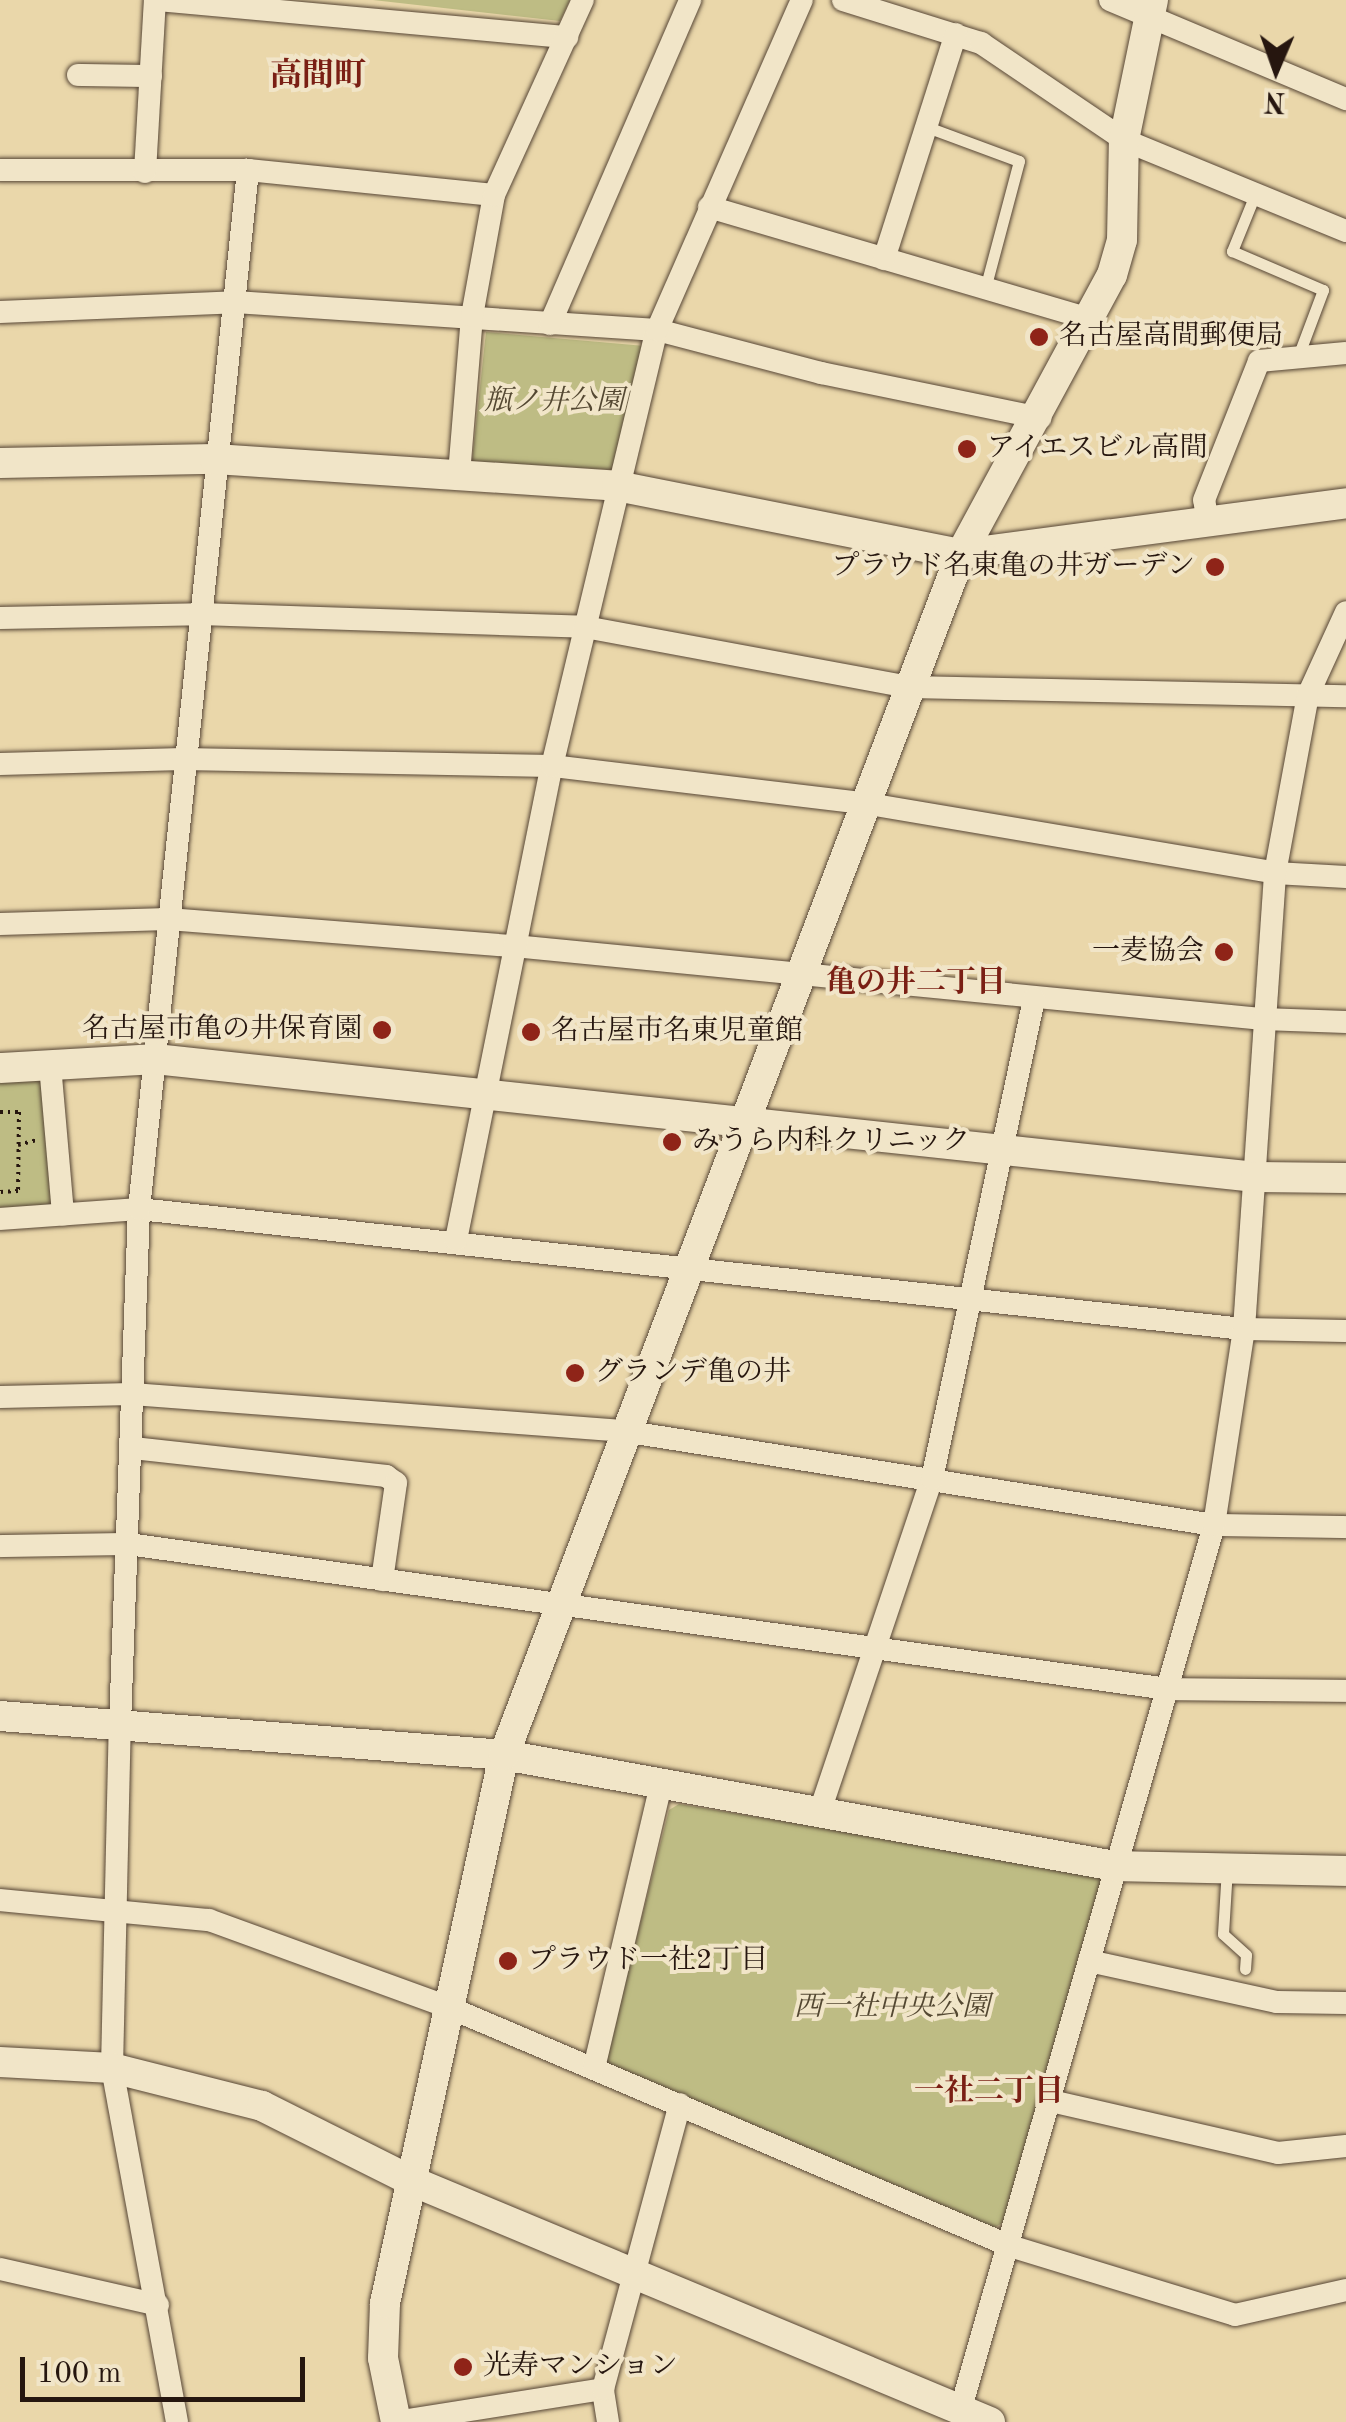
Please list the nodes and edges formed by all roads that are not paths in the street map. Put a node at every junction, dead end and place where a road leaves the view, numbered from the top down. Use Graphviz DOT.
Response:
graph roads {
  1 [pos="157,0"];
  2 [pos="583,0"];
  3 [pos="690,0"];
  4 [pos="802,0"];
  5 [pos="842,0"];
  6 [pos="1110,0"];
  7 [pos="1150,8"];
  8 [pos="956,34"];
  9 [pos="566,37"];
  10 [pos="78,75"];
  11 [pos="151,76"];
  12 [pos="1346,99"];
  13 [pos="926,126"];
  14 [pos="1124,140"];
  15 [pos="0,170"];
  16 [pos="248,170"];
  17 [pos="146,172"];
  18 [pos="1256,191"];
  19 [pos="494,195"];
  20 [pos="710,207"];
  21 [pos="1346,231"];
  22 [pos="884,259"];
  23 [pos="985,289"];
  24 [pos="235,302"];
  25 [pos="0,312"];
  26 [pos="472,316"];
  27 [pos="1092,320"];
  28 [pos="550,324"];
  29 [pos="657,330"];
  30 [pos="1346,353"];
  31 [pos="1297,359"];
  32 [pos="1040,418"];
  33 [pos="215,459"];
  34 [pos="0,463"];
  35 [pos="459,474"];
  36 [pos="616,486"];
  37 [pos="1346,503"];
  38 [pos="1208,524"];
  39 [pos="961,554"];
  40 [pos="1346,612"];
  41 [pos="200,614"];
  42 [pos="0,618"];
  43 [pos="585,627"];
  44 [pos="908,686"];
  45 [pos="1308,695"];
  46 [pos="1346,696"];
  47 [pos="183,759"];
  48 [pos="0,764"];
  49 [pos="552,766"];
  50 [pos="869,804"];
  51 [pos="1275,873"];
  52 [pos="1346,877"];
  53 [pos="168,920"];
  54 [pos="0,924"];
  55 [pos="514,946"];
  56 [pos="799,976"];
  57 [pos="1034,999"];
  58 [pos="1263,1020"];
  59 [pos="1346,1022"];
  60 [pos="155,1058"];
  61 [pos="50,1065"];
  62 [pos="0,1068"];
  63 [pos="484,1092"];
  64 [pos="745,1119"];
  65 [pos="1006,1149"];
  66 [pos="1256,1177"];
  67 [pos="1346,1178"];
  68 [pos="138,1210"];
  69 [pos="63,1214"];
  70 [pos="0,1219"];
  71 [pos="456,1240"];
  72 [pos="687,1267"];
  73 [pos="973,1300"];
  74 [pos="1244,1329"];
  75 [pos="1346,1331"];
  76 [pos="132,1394"];
  77 [pos="0,1397"];
  78 [pos="623,1431"];
  79 [pos="132,1448"];
  80 [pos="932,1479"];
  81 [pos="1214,1525"];
  82 [pos="1346,1527"];
  83 [pos="128,1544"];
  84 [pos="0,1546"];
  85 [pos="382,1580"];
  86 [pos="557,1608"];
  87 [pos="878,1649"];
  88 [pos="1167,1688"];
  89 [pos="1346,1692"];
  90 [pos="0,1716"];
  91 [pos="120,1724"];
  92 [pos="504,1755"];
  93 [pos="662,1784"];
  94 [pos="819,1814"];
  95 [pos="1115,1866"];
  96 [pos="1227,1868"];
  97 [pos="1346,1871"];
  98 [pos="0,1900"];
  99 [pos="117,1910"];
  100 [pos="1089,1961"];
  101 [pos="1245,1969"];
  102 [pos="1346,2003"];
  103 [pos="448,2007"];
  104 [pos="0,2062"];
  105 [pos="112,2068"];
  106 [pos="594,2068"];
  107 [pos="1051,2101"];
  108 [pos="680,2104"];
  109 [pos="1346,2146"];
  110 [pos="414,2182"];
  111 [pos="1010,2246"];
  112 [pos="0,2269"];
  113 [pos="632,2270"];
  114 [pos="1346,2290"];
  115 [pos="158,2305"];
  116 [pos="603,2388"];
  117 [pos="961,2408"];
  118 [pos="176,2422"];
  119 [pos="396,2422"];
  120 [pos="608,2422"];
  121 [pos="990,2422"];
  1 -- 9 [label="street"];
  1 -- 11 [label="street"];
  2 -- 9 [label="street"];
  3 -- 28 [label="street"];
  4 -- 20 [label="street"];
  5 -- 8 [label="street"];
  6 -- 7 [label="street"];
  7 -- 12 [label="street"];
  7 -- 14 [label="street"];
  8 -- 13 [label="street"];
  8 -- 14 [label="street"];
  9 -- 19 [label="street"];
  10 -- 11 [label="street"];
  11 -- 17 [label="street"];
  13 -- 22 [label="street"];
  13 -- 23 [label="lane"];
  14 -- 18 [label="street"];
  14 -- 27 [label="street"];
  15 -- 17 [label="street"];
  16 -- 17 [label="street"];
  16 -- 19 [label="street"];
  16 -- 24 [label="street"];
  18 -- 21 [label="street"];
  18 -- 31 [label="lane"];
  19 -- 26 [label="street"];
  20 -- 22 [label="street"];
  20 -- 29 [label="street"];
  22 -- 23 [label="street"];
  23 -- 27 [label="street"];
  24 -- 25 [label="street"];
  24 -- 26 [label="street"];
  24 -- 33 [label="street"];
  26 -- 28 [label="street"];
  26 -- 35 [label="street"];
  27 -- 32 [label="street"];
  28 -- 29 [label="street"];
  29 -- 32 [label="street"];
  29 -- 36 [label="street"];
  30 -- 31 [label="street"];
  31 -- 38 [label="street"];
  32 -- 39 [label="street"];
  33 -- 34 [label="street"];
  33 -- 35 [label="street"];
  33 -- 41 [label="street"];
  35 -- 36 [label="street"];
  36 -- 39 [label="street"];
  36 -- 43 [label="street"];
  37 -- 38 [label="street"];
  38 -- 39 [label="street"];
  39 -- 44 [label="street"];
  40 -- 45 [label="street"];
  41 -- 42 [label="street"];
  41 -- 43 [label="street"];
  41 -- 47 [label="street"];
  43 -- 44 [label="street"];
  43 -- 49 [label="street"];
  44 -- 45 [label="street"];
  44 -- 50 [label="street"];
  45 -- 46 [label="street"];
  45 -- 51 [label="street"];
  47 -- 48 [label="street"];
  47 -- 49 [label="street"];
  47 -- 53 [label="street"];
  49 -- 50 [label="street"];
  49 -- 55 [label="street"];
  50 -- 51 [label="street"];
  50 -- 56 [label="street"];
  51 -- 52 [label="street"];
  51 -- 58 [label="street"];
  53 -- 54 [label="street"];
  53 -- 55 [label="street"];
  53 -- 60 [label="street"];
  55 -- 56 [label="street"];
  55 -- 63 [label="street"];
  56 -- 57 [label="street"];
  56 -- 64 [label="street"];
  57 -- 58 [label="street"];
  57 -- 65 [label="street"];
  58 -- 59 [label="street"];
  58 -- 66 [label="street"];
  60 -- 61 [label="street"];
  60 -- 63 [label="street"];
  60 -- 68 [label="street"];
  61 -- 62 [label="street"];
  61 -- 69 [label="street"];
  63 -- 64 [label="street"];
  63 -- 71 [label="street"];
  64 -- 65 [label="street"];
  64 -- 72 [label="street"];
  65 -- 66 [label="street"];
  65 -- 73 [label="street"];
  66 -- 67 [label="street"];
  66 -- 74 [label="street"];
  68 -- 69 [label="street"];
  68 -- 71 [label="street"];
  68 -- 76 [label="street"];
  69 -- 70 [label="street"];
  71 -- 72 [label="street"];
  72 -- 73 [label="street"];
  72 -- 78 [label="street"];
  73 -- 74 [label="street"];
  73 -- 80 [label="street"];
  74 -- 75 [label="street"];
  74 -- 81 [label="street"];
  76 -- 77 [label="street"];
  76 -- 78 [label="street"];
  76 -- 79 [label="street"];
  78 -- 80 [label="street"];
  78 -- 86 [label="street"];
  79 -- 83 [label="street"];
  79 -- 85 [label="street"];
  80 -- 81 [label="street"];
  80 -- 87 [label="street"];
  81 -- 82 [label="street"];
  81 -- 88 [label="street"];
  83 -- 84 [label="street"];
  83 -- 85 [label="street"];
  83 -- 91 [label="street"];
  85 -- 86 [label="street"];
  86 -- 87 [label="street"];
  86 -- 92 [label="street"];
  87 -- 88 [label="street"];
  87 -- 94 [label="street"];
  88 -- 89 [label="street"];
  88 -- 95 [label="street"];
  90 -- 91 [label="street"];
  91 -- 92 [label="street"];
  91 -- 99 [label="street"];
  92 -- 93 [label="street"];
  92 -- 103 [label="street"];
  93 -- 94 [label="street"];
  93 -- 106 [label="street"];
  94 -- 95 [label="street"];
  95 -- 96 [label="street"];
  95 -- 100 [label="street"];
  96 -- 97 [label="street"];
  96 -- 101 [label="lane"];
  98 -- 99 [label="street"];
  99 -- 103 [label="street"];
  99 -- 105 [label="street"];
  100 -- 102 [label="street"];
  100 -- 107 [label="street"];
  103 -- 106 [label="street"];
  103 -- 110 [label="street"];
  104 -- 105 [label="street"];
  105 -- 110 [label="street"];
  105 -- 115 [label="street"];
  106 -- 108 [label="street"];
  107 -- 109 [label="street"];
  107 -- 111 [label="street"];
  108 -- 111 [label="street"];
  108 -- 113 [label="street"];
  110 -- 113 [label="street"];
  110 -- 119 [label="street"];
  111 -- 114 [label="street"];
  111 -- 117 [label="street"];
  112 -- 115 [label="street"];
  113 -- 116 [label="street"];
  113 -- 117 [label="street"];
  115 -- 118 [label="street"];
  116 -- 119 [label="street"];
  116 -- 120 [label="street"];
  117 -- 121 [label="street"];
}
